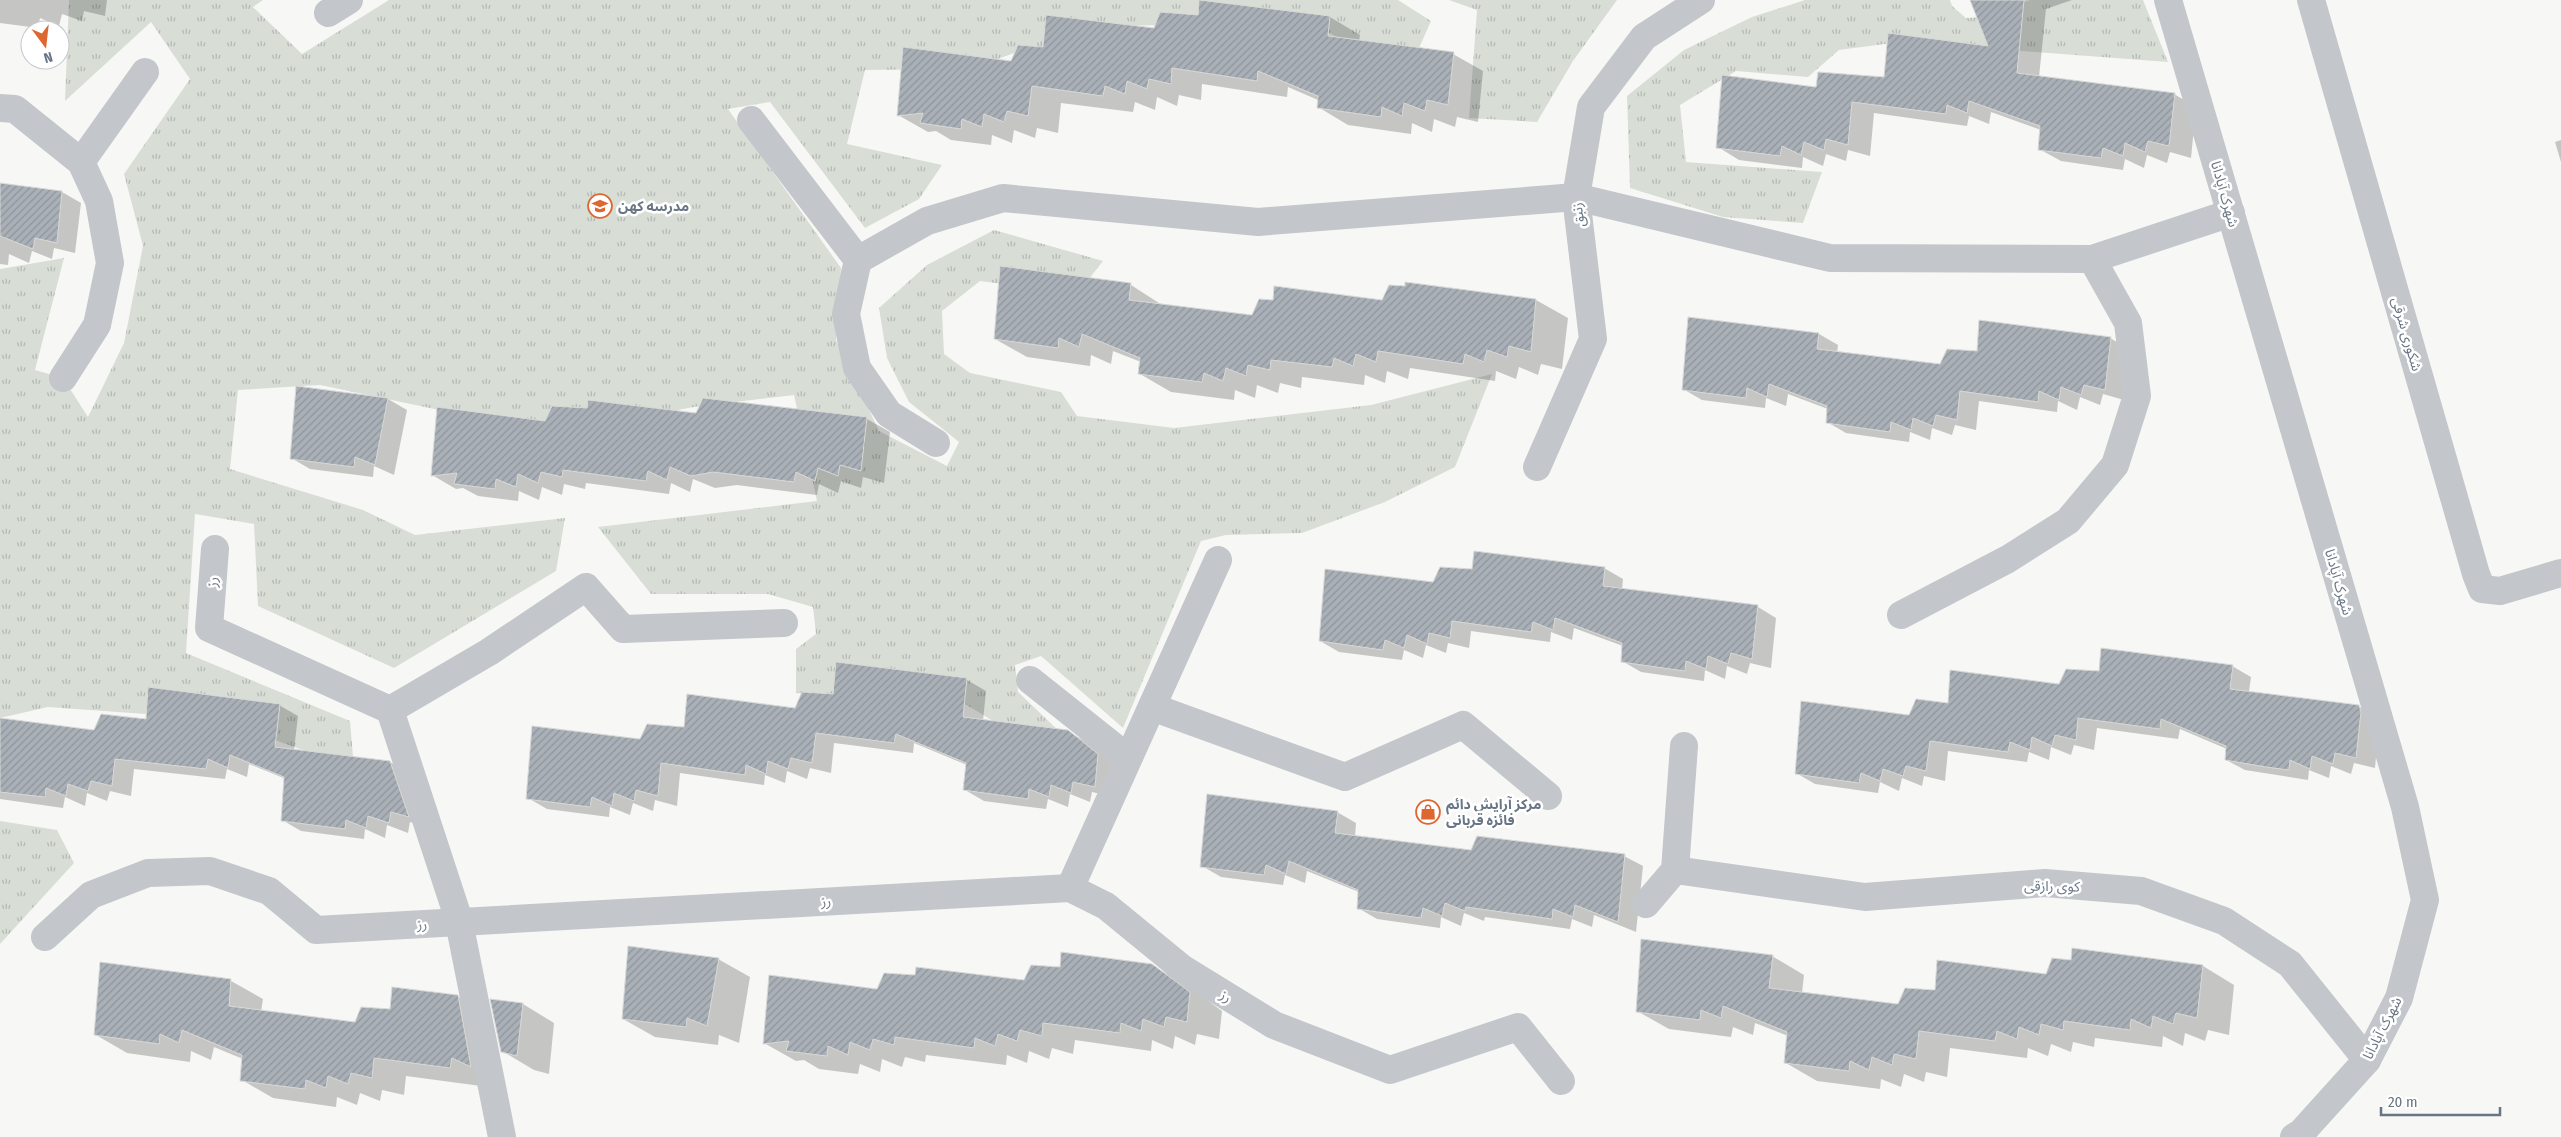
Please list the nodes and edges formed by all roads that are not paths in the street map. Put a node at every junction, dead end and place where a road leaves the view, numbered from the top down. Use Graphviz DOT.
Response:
graph roads {
  1 [pos="1701,0"];
  2 [pos="2168,0"];
  3 [pos="2311,0"];
  4 [pos="145,72"];
  5 [pos="0,108"];
  6 [pos="751,120"];
  7 [pos="81,162"];
  8 [pos="1576,196"];
  9 [pos="2231,213"];
  10 [pos="2092,259"];
  11 [pos="858,260"];
  12 [pos="64,378"];
  13 [pos="936,443"];
  14 [pos="1536,466"];
  15 [pos="215,549"];
  16 [pos="1218,560"];
  17 [pos="2561,573"];
  18 [pos="1901,615"];
  19 [pos="784,623"];
  20 [pos="1030,680"];
  21 [pos="1152,707"];
  22 [pos="390,710"];
  23 [pos="1684,746"];
  24 [pos="1128,758"];
  25 [pos="1548,796"];
  26 [pos="1675,870"];
  27 [pos="1070,888"];
  28 [pos="1646,904"];
  29 [pos="459,922"];
  30 [pos="45,937"];
  31 [pos="2367,1060"];
  32 [pos="1561,1081"];
  33 [pos="502,1137"];
  34 [pos="2294,1137"];
  1 -- 8 [label="street, زنبق"];
  2 -- 9 [label="street, شهرک آپادانا"];
  3 -- 17 [label="street, شکوری شرقی"];
  4 -- 7 [label="street"];
  5 -- 7 [label="street"];
  6 -- 11 [label="street"];
  7 -- 12 [label="street"];
  8 -- 10 [label="street"];
  8 -- 11 [label="street"];
  8 -- 14 [label="street, زنبق"];
  9 -- 10 [label="street"];
  9 -- 31 [label="street, شهرک آپادانا"];
  10 -- 18 [label="street"];
  11 -- 13 [label="street"];
  15 -- 22 [label="street, رز"];
  16 -- 21 [label="street"];
  19 -- 22 [label="street"];
  20 -- 24 [label="street"];
  21 -- 24 [label="street"];
  21 -- 25 [label="street"];
  22 -- 29 [label="street"];
  23 -- 26 [label="street"];
  24 -- 27 [label="street"];
  26 -- 28 [label="street"];
  26 -- 31 [label="street, کوی رازقی"];
  27 -- 29 [label="street, رز"];
  27 -- 32 [label="street, رز"];
  29 -- 30 [label="street, رز"];
  29 -- 33 [label="street"];
  31 -- 34 [label="street, شهرک آپادانا"];
}
